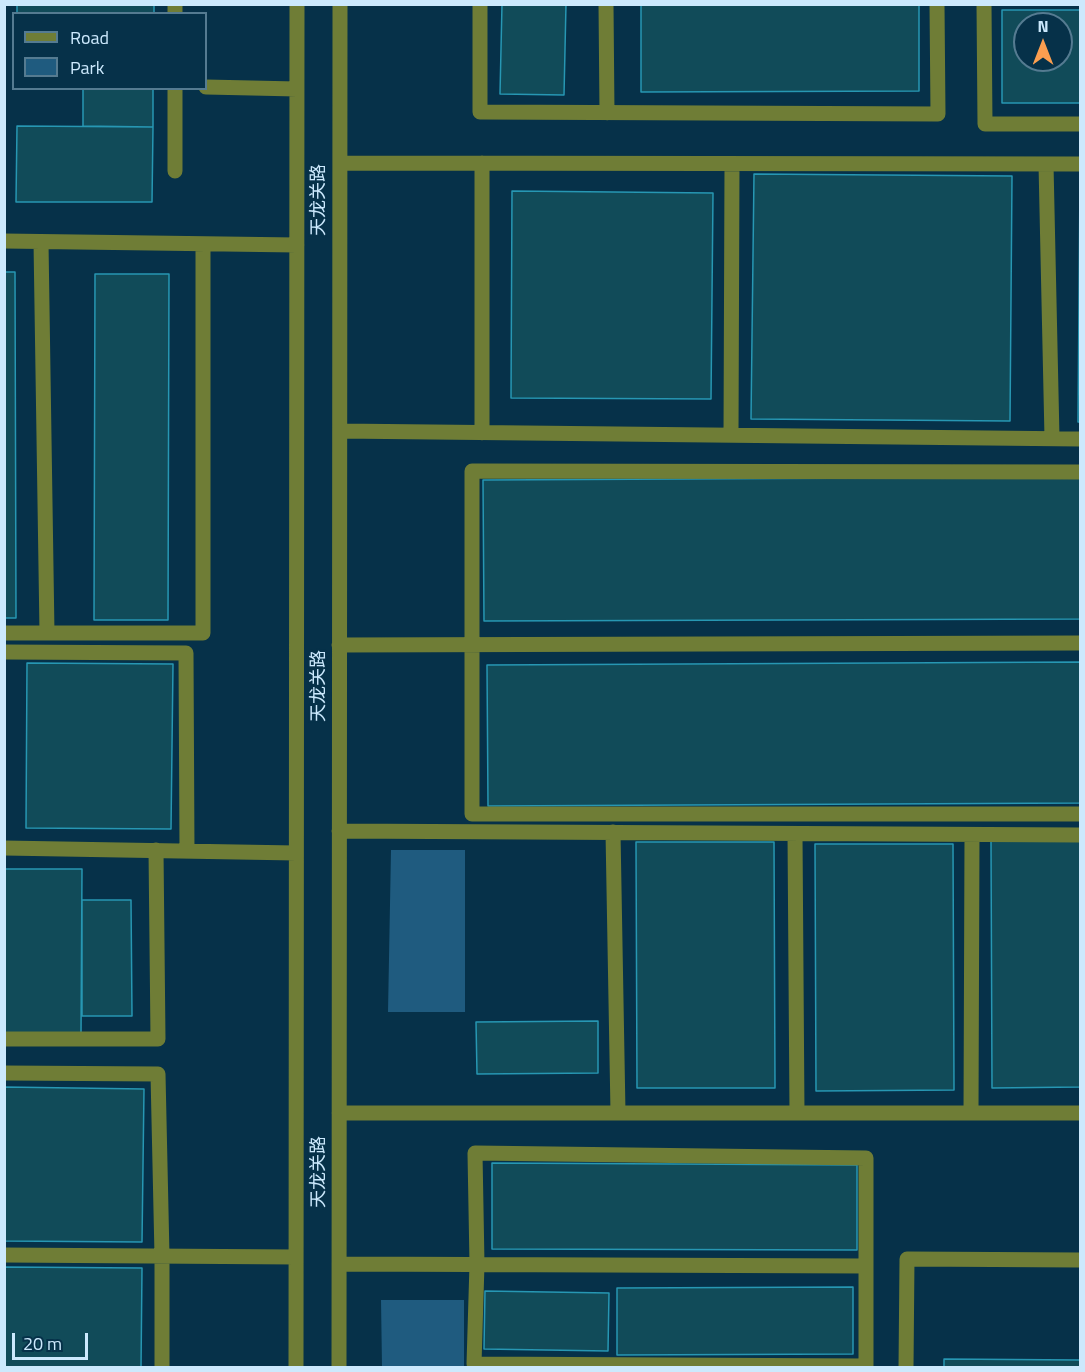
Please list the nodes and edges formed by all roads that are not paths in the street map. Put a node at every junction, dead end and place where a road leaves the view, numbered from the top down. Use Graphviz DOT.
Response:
graph roads {
  1 [pos="297,4"];
  2 [pos="340,4"];
  3 [pos="480,4"];
  4 [pos="606,4"];
  5 [pos="938,4"];
  6 [pos="984,4"];
  7 [pos="207,87"];
  8 [pos="297,88"];
  9 [pos="175,90"];
  10 [pos="607,112"];
  11 [pos="1080,124"];
  12 [pos="339,164"];
  13 [pos="482,164"];
  14 [pos="732,164"];
  15 [pos="1047,164"];
  16 [pos="1080,164"];
  17 [pos="175,171"];
  18 [pos="4,242"];
  19 [pos="41,242"];
  20 [pos="203,244"];
  21 [pos="297,245"];
  22 [pos="339,431"];
  23 [pos="482,433"];
  24 [pos="731,435"];
  25 [pos="1052,438"];
  26 [pos="1080,439"];
  27 [pos="1080,472"];
  28 [pos="4,633"];
  29 [pos="47,633"];
  30 [pos="1080,643"];
  31 [pos="472,644"];
  32 [pos="339,645"];
  33 [pos="4,652"];
  34 [pos="1080,814"];
  35 [pos="339,831"];
  36 [pos="613,832"];
  37 [pos="795,834"];
  38 [pos="972,835"];
  39 [pos="1080,835"];
  40 [pos="4,848"];
  41 [pos="156,850"];
  42 [pos="187,851"];
  43 [pos="296,853"];
  44 [pos="4,1039"];
  45 [pos="4,1073"];
  46 [pos="339,1113"];
  47 [pos="618,1113"];
  48 [pos="797,1113"];
  49 [pos="971,1113"];
  50 [pos="1080,1113"];
  51 [pos="4,1255"];
  52 [pos="162,1256"];
  53 [pos="296,1257"];
  54 [pos="1080,1260"];
  55 [pos="339,1264"];
  56 [pos="477,1264"];
  57 [pos="866,1266"];
  58 [pos="162,1368"];
  59 [pos="296,1368"];
  60 [pos="339,1368"];
  61 [pos="906,1368"];
  1 -- 8 [label="street, 天龙关路"];
  2 -- 12 [label="street, 天龙关路"];
  3 -- 10 [label="street"];
  4 -- 10 [label="street"];
  5 -- 10 [label="street"];
  6 -- 11 [label="street"];
  7 -- 8 [label="street"];
  8 -- 21 [label="street, 天龙关路"];
  9 -- 17 [label="street"];
  12 -- 13 [label="street"];
  12 -- 22 [label="street, 天龙关路"];
  13 -- 14 [label="street"];
  13 -- 23 [label="street"];
  14 -- 15 [label="street"];
  14 -- 24 [label="street"];
  15 -- 16 [label="street"];
  15 -- 25 [label="street"];
  18 -- 19 [label="street"];
  19 -- 20 [label="street"];
  19 -- 29 [label="street"];
  20 -- 21 [label="street"];
  20 -- 29 [label="street"];
  21 -- 43 [label="street, 天龙关路"];
  22 -- 23 [label="street"];
  22 -- 32 [label="street, 天龙关路"];
  23 -- 24 [label="street"];
  24 -- 25 [label="street"];
  25 -- 26 [label="street"];
  27 -- 31 [label="street"];
  28 -- 29 [label="street"];
  30 -- 31 [label="street"];
  31 -- 32 [label="street"];
  31 -- 34 [label="street"];
  32 -- 35 [label="street, 天龙关路"];
  33 -- 42 [label="street"];
  35 -- 36 [label="street"];
  35 -- 46 [label="street, 天龙关路"];
  36 -- 37 [label="street"];
  36 -- 47 [label="street"];
  37 -- 38 [label="street"];
  37 -- 48 [label="street"];
  38 -- 39 [label="street"];
  38 -- 49 [label="street"];
  40 -- 41 [label="street"];
  41 -- 42 [label="street"];
  41 -- 44 [label="street"];
  42 -- 43 [label="street"];
  43 -- 53 [label="street, 天龙关路"];
  45 -- 52 [label="street"];
  46 -- 47 [label="street"];
  46 -- 55 [label="street, 天龙关路"];
  47 -- 48 [label="street"];
  48 -- 49 [label="street"];
  49 -- 50 [label="street"];
  51 -- 52 [label="street"];
  52 -- 53 [label="street"];
  52 -- 58 [label="street"];
  53 -- 59 [label="street, 天龙关路"];
  54 -- 61 [label="street"];
  55 -- 56 [label="street"];
  55 -- 60 [label="street, 天龙关路"];
  56 -- 57 [label="street"];
  56 -- 57 [label="street"];
  56 -- 57 [label="street"];
}
